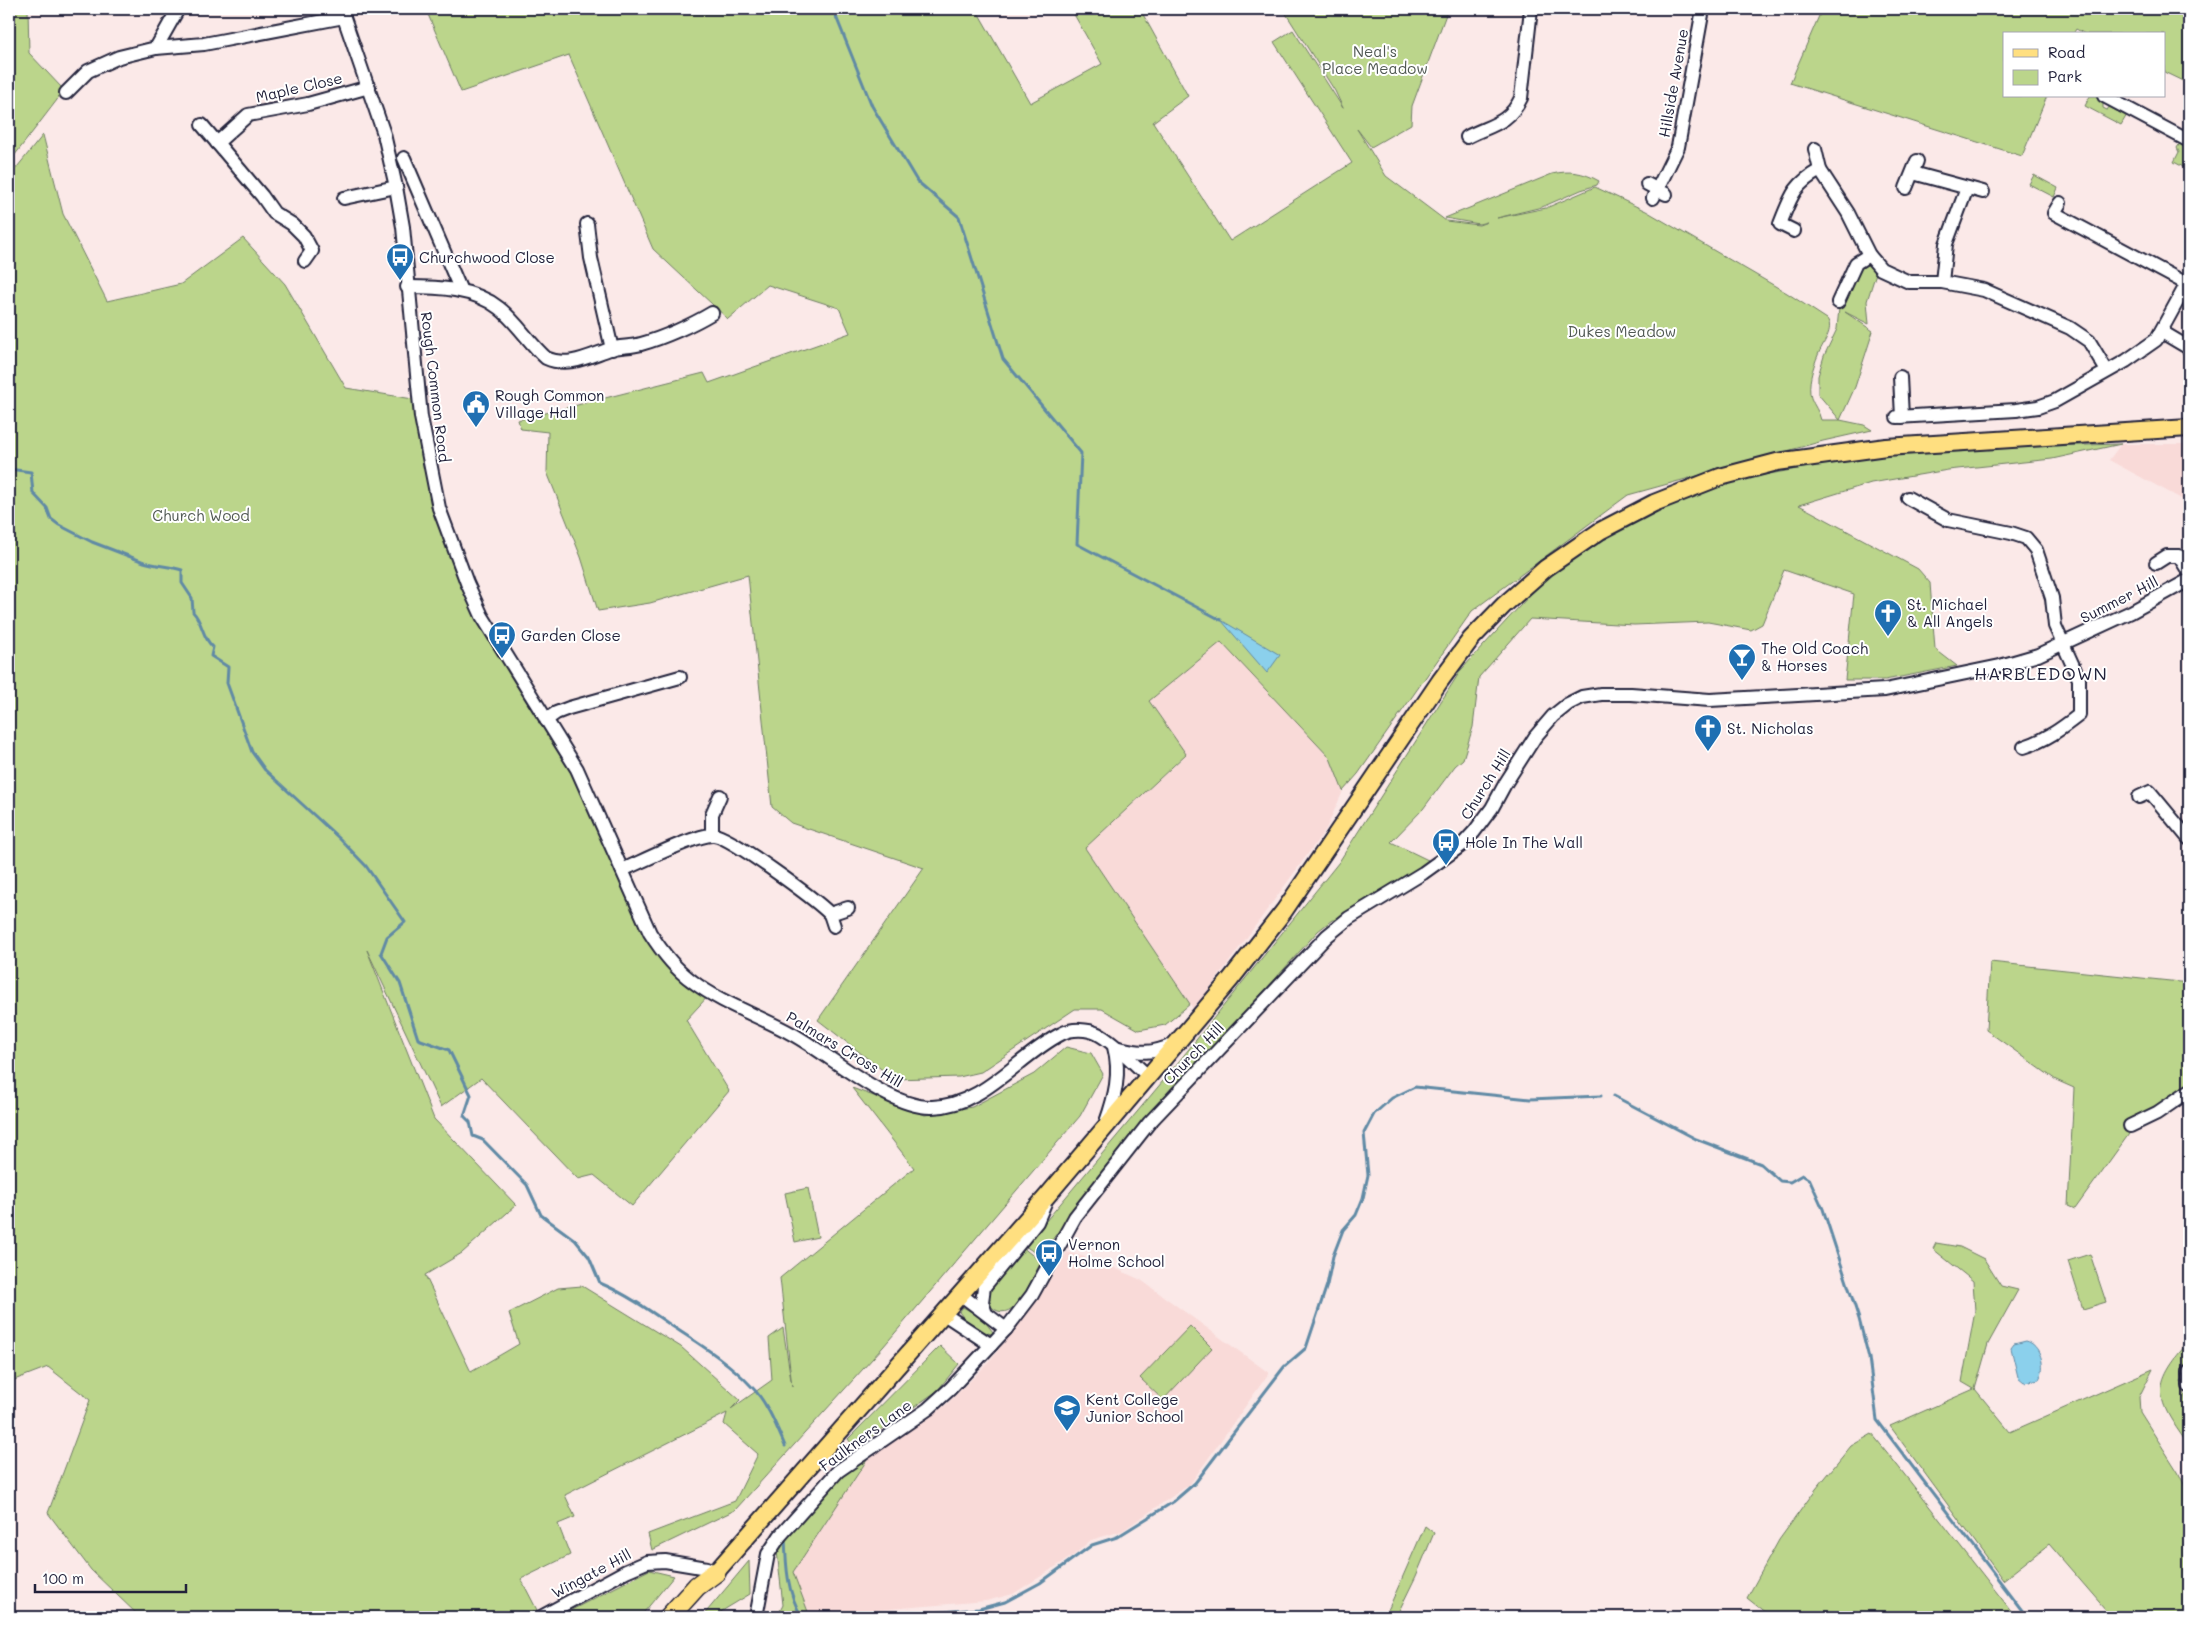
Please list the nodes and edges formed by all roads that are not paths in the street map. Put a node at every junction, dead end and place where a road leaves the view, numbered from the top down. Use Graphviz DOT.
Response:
graph roads {
  1 [pos="178,9"];
  2 [pos="1531,9"];
  3 [pos="1703,9"];
  4 [pos="342,13"];
  5 [pos="156,48"];
  6 [pos="369,87"];
  7 [pos="66,93"];
  8 [pos="2107,101"];
  9 [pos="202,124"];
  10 [pos="1467,136"];
  11 [pos="2189,141"];
  12 [pos="217,143"];
  13 [pos="1815,149"];
  14 [pos="404,158"];
  15 [pos="1820,170"];
  16 [pos="415,187"];
  17 [pos="1906,188"];
  18 [pos="1967,188"];
  19 [pos="396,190"];
  20 [pos="1656,192"];
  21 [pos="1983,192"];
  22 [pos="344,198"];
  23 [pos="2060,203"];
  24 [pos="587,224"];
  25 [pos="1794,231"];
  26 [pos="1869,255"];
  27 [pos="305,261"];
  28 [pos="1942,282"];
  29 [pos="2188,282"];
  30 [pos="408,287"];
  31 [pos="461,291"];
  32 [pos="1838,302"];
  33 [pos="712,313"];
  34 [pos="2162,332"];
  35 [pos="2189,348"];
  36 [pos="612,349"];
  37 [pos="2107,371"];
  38 [pos="1900,377"];
  39 [pos="2184,430"];
  40 [pos="1908,498"];
  41 [pos="2156,564"];
  42 [pos="2189,572"];
  43 [pos="2189,580"];
  44 [pos="2063,645"];
  45 [pos="680,677"];
  46 [pos="546,720"];
  47 [pos="2024,747"];
  48 [pos="720,796"];
  49 [pos="2139,797"];
  50 [pos="712,834"];
  51 [pos="2189,839"];
  52 [pos="622,870"];
  53 [pos="848,908"];
  54 [pos="830,914"];
  55 [pos="834,926"];
  56 [pos="1176,1044"];
  57 [pos="1114,1047"];
  58 [pos="1148,1076"];
  59 [pos="2189,1091"];
  60 [pos="2130,1126"];
  61 [pos="1105,1127"];
  62 [pos="1047,1196"];
  63 [pos="960,1294"];
  64 [pos="985,1311"];
  65 [pos="944,1314"];
  66 [pos="1006,1329"];
  67 [pos="991,1346"];
  68 [pos="2189,1372"];
  69 [pos="2189,1386"];
  70 [pos="716,1572"];
  71 [pos="541,1617"];
  72 [pos="669,1617"];
  73 [pos="686,1617"];
  74 [pos="756,1617"];
  1 -- 5 [label="street"];
  2 -- 10 [label="street"];
  3 -- 20 [label="street, Hillside Avenue"];
  4 -- 5 [label="street"];
  4 -- 6 [label="street, Rough Common Road"];
  5 -- 7 [label="street"];
  6 -- 12 [label="street, Maple Close"];
  6 -- 19 [label="street, Rough Common Road"];
  8 -- 11 [label="street"];
  9 -- 12 [label="street"];
  12 -- 27 [label="street"];
  13 -- 15 [label="street"];
  14 -- 16 [label="street"];
  15 -- 25 [label="street"];
  15 -- 26 [label="street"];
  16 -- 19 [label="street"];
  16 -- 31 [label="street"];
  17 -- 18 [label="street"];
  18 -- 21 [label="street"];
  18 -- 28 [label="street"];
  19 -- 22 [label="street"];
  19 -- 30 [label="street, Rough Common Road"];
  23 -- 29 [label="street"];
  24 -- 36 [label="street"];
  26 -- 28 [label="street"];
  26 -- 32 [label="street"];
  28 -- 37 [label="street"];
  29 -- 34 [label="street"];
  30 -- 31 [label="street"];
  30 -- 46 [label="street, Rough Common Road"];
  31 -- 36 [label="street"];
  33 -- 36 [label="street"];
  34 -- 35 [label="street"];
  34 -- 37 [label="street"];
  37 -- 38 [label="street"];
  39 -- 56 [label="main road"];
  40 -- 44 [label="street"];
  41 -- 42 [label="street"];
  43 -- 44 [label="street, Summer Hill"];
  44 -- 47 [label="street"];
  44 -- 66 [label="street, Church Hill"];
  45 -- 46 [label="street"];
  46 -- 52 [label="street, Rough Common Road"];
  48 -- 50 [label="street"];
  49 -- 51 [label="street"];
  50 -- 52 [label="street"];
  50 -- 54 [label="street"];
  52 -- 57 [label="street, Palmars Cross Hill"];
  53 -- 54 [label="street"];
  54 -- 55 [label="street"];
  56 -- 57 [label="street"];
  56 -- 58 [label="main road"];
  57 -- 58 [label="street, Palmars Cross Hill"];
  57 -- 61 [label="street"];
  58 -- 61 [label="main road"];
  59 -- 60 [label="street"];
  61 -- 62 [label="main road"];
  62 -- 63 [label="main road"];
  62 -- 64 [label="street"];
  63 -- 64 [label="street"];
  63 -- 65 [label="main road"];
  64 -- 66 [label="street"];
  65 -- 67 [label="street"];
  65 -- 70 [label="main road"];
  66 -- 67 [label="street, Faulkners Lane"];
  67 -- 74 [label="street, Faulkners Lane"];
  68 -- 69 [label="street"];
  70 -- 71 [label="street, Wingate Hill"];
  70 -- 72 [label="highway"];
  70 -- 73 [label="highway"];
}
